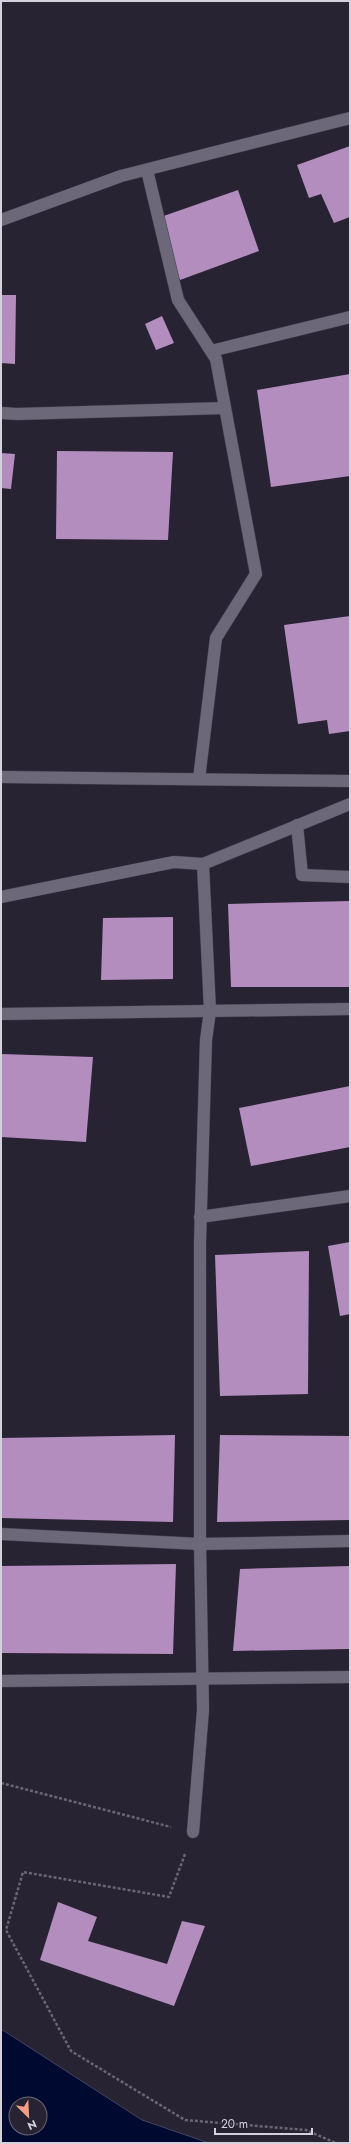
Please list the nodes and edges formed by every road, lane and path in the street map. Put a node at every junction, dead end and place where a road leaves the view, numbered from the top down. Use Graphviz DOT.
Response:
graph roads {
  1 [pos="350,118"];
  2 [pos="147,170"];
  3 [pos="1,220"];
  4 [pos="350,317"];
  5 [pos="211,351"];
  6 [pos="225,408"];
  7 [pos="1,413"];
  8 [pos="1,776"];
  9 [pos="199,779"];
  10 [pos="350,781"];
  11 [pos="350,804"];
  12 [pos="297,825"];
  13 [pos="203,864"];
  14 [pos="350,877"];
  15 [pos="1,897"];
  16 [pos="350,1009"];
  17 [pos="210,1011"];
  18 [pos="1,1014"];
  19 [pos="350,1196"];
  20 [pos="200,1217"];
  21 [pos="1,1534"];
  22 [pos="350,1541"];
  23 [pos="200,1544"];
  24 [pos="350,1677"];
  25 [pos="202,1679"];
  26 [pos="1,1681"];
  27 [pos="1,1783"];
  28 [pos="193,1832"];
  29 [pos="336,2143"];
  1 -- 2 [label="street"];
  2 -- 3 [label="street"];
  2 -- 5 [label="street"];
  4 -- 5 [label="street"];
  5 -- 6 [label="street"];
  6 -- 7 [label="street"];
  6 -- 9 [label="street"];
  8 -- 9 [label="street"];
  9 -- 10 [label="street"];
  11 -- 12 [label="street"];
  12 -- 13 [label="street"];
  12 -- 14 [label="street"];
  13 -- 15 [label="street"];
  13 -- 17 [label="street"];
  16 -- 17 [label="street"];
  17 -- 18 [label="street"];
  17 -- 20 [label="street"];
  19 -- 20 [label="street"];
  20 -- 23 [label="street"];
  21 -- 23 [label="street"];
  22 -- 23 [label="street"];
  23 -- 25 [label="street"];
  24 -- 25 [label="street"];
  25 -- 26 [label="street"];
  25 -- 28 [label="street"];
  27 -- 28 [label="path"];
  28 -- 29 [label="path"];
}
